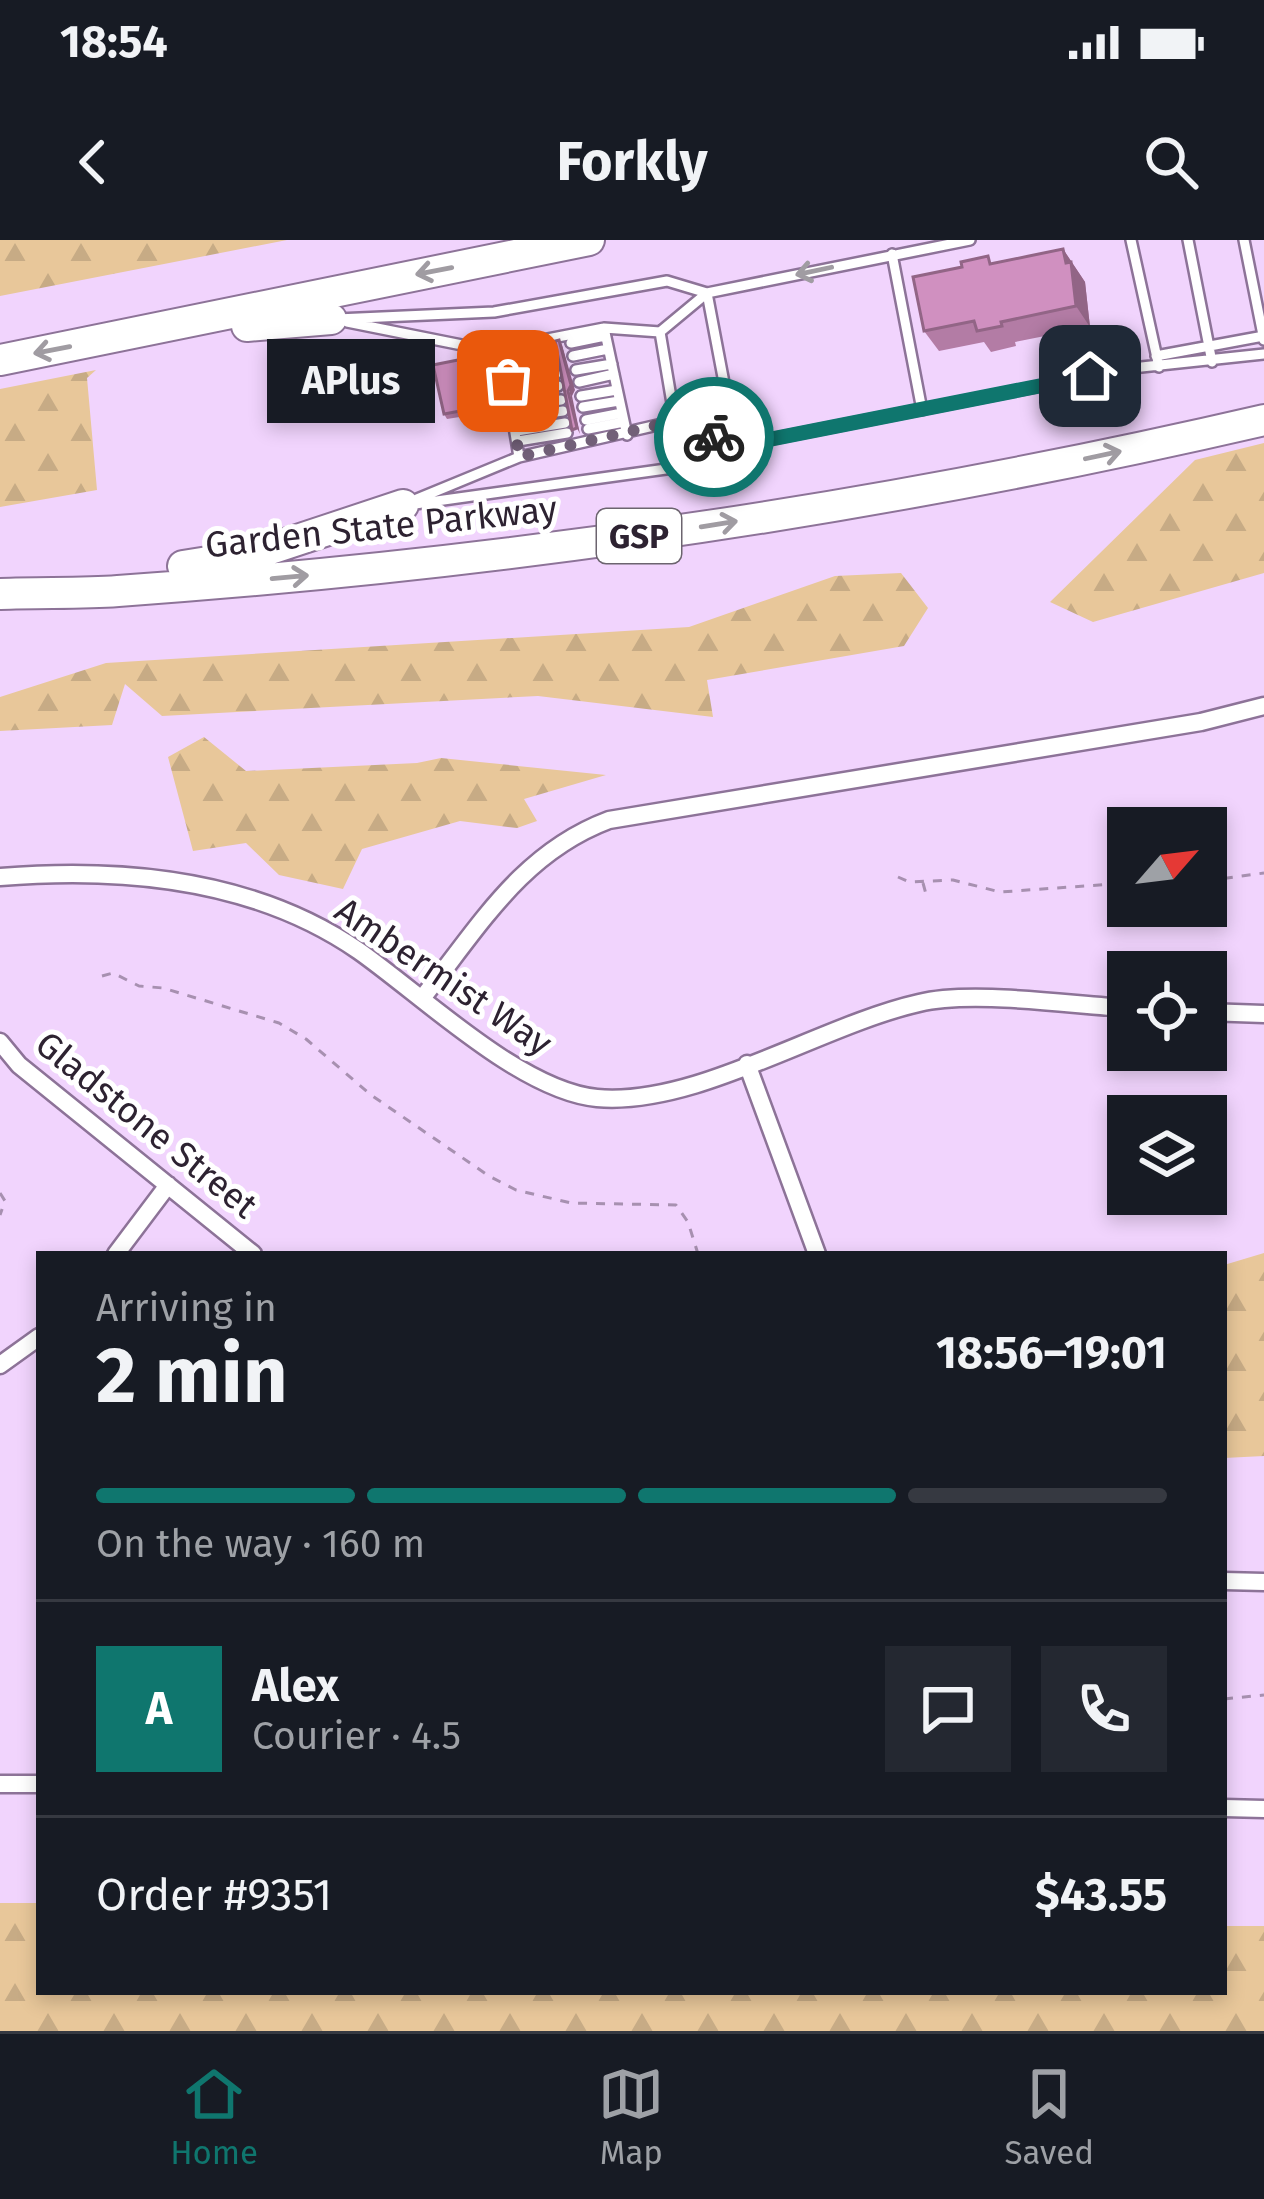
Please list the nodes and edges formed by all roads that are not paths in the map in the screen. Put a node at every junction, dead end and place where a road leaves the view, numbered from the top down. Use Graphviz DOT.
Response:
graph roads {
  1 [pos="590,240"];
  2 [pos="970,240"];
  3 [pos="1131,240"];
  4 [pos="1188,240"];
  5 [pos="1244,240"];
  6 [pos="892,254"];
  7 [pos="707,292"];
  8 [pos="331,319"];
  9 [pos="172,326"];
  10 [pos="605,332"];
  11 [pos="660,332"];
  12 [pos="1264,337"];
  13 [pos="571,343"];
  14 [pos="1209,346"];
  15 [pos="550,347"];
  16 [pos="608,349"];
  17 [pos="502,352"];
  18 [pos="1264,354"];
  19 [pos="573,356"];
  20 [pos="0,360"];
  21 [pos="553,360"];
  22 [pos="1157,362"];
  23 [pos="1212,362"];
  24 [pos="506,368"];
  25 [pos="613,369"];
  26 [pos="578,376"];
  27 [pos="508,381"];
  28 [pos="510,394"];
  29 [pos="582,402"];
  30 [pos="922,410"];
  31 [pos="513,412"];
  32 [pos="622,412"];
  33 [pos="1264,420"];
  34 [pos="675,421"];
  35 [pos="587,425"];
  36 [pos="518,436"];
  37 [pos="736,446"];
  38 [pos="519,457"];
  39 [pos="403,505"];
  40 [pos="3,594"];
  41 [pos="1256,708"];
  42 [pos="0,877"];
  43 [pos="423,998"];
  44 [pos="1107,1007"];
  45 [pos="1227,1013"];
  46 [pos="1264,1014"];
  47 [pos="0,1042"];
  48 [pos="748,1064"];
  49 [pos="168,1185"];
  50 [pos="118,1251"];
  51 [pos="249,1251"];
  52 [pos="816,1251"];
  53 [pos="36,1338"];
  54 [pos="0,1365"];
  55 [pos="1227,1581"];
  56 [pos="1264,1582"];
  57 [pos="0,1784"];
  58 [pos="36,1784"];
  59 [pos="1227,1808"];
  60 [pos="1264,1809"];
  1 -- 9 [label="highway, one-way"];
  2 -- 6 [label="lane"];
  3 -- 22 [label="lane"];
  4 -- 14 [label="lane"];
  5 -- 12 [label="lane"];
  6 -- 7 [label="lane, one-way"];
  6 -- 30 [label="lane"];
  7 -- 8 [label="lane"];
  7 -- 11 [label="lane"];
  7 -- 37 [label="lane"];
  8 -- 9 [label="highway"];
  8 -- 17 [label="lane"];
  9 -- 20 [label="highway, one-way"];
  10 -- 11 [label="lane"];
  10 -- 13 [label="lane"];
  10 -- 16 [label="lane"];
  10 -- 17 [label="lane"];
  11 -- 34 [label="lane"];
  12 -- 14 [label="lane"];
  14 -- 22 [label="lane"];
  14 -- 23 [label="lane"];
  15 -- 17 [label="lane"];
  16 -- 19 [label="lane"];
  16 -- 25 [label="lane"];
  17 -- 24 [label="lane"];
  18 -- 23 [label="lane"];
  21 -- 24 [label="lane"];
  22 -- 23 [label="lane"];
  22 -- 30 [label="lane"];
  24 -- 27 [label="lane"];
  25 -- 26 [label="lane"];
  25 -- 32 [label="lane"];
  27 -- 28 [label="lane"];
  27 -- 28 [label="lane"];
  28 -- 31 [label="lane"];
  29 -- 32 [label="lane"];
  30 -- 37 [label="lane"];
  31 -- 36 [label="lane"];
  31 -- 36 [label="lane"];
  32 -- 34 [label="lane"];
  32 -- 35 [label="lane"];
  32 -- 38 [label="lane"];
  40 -- 33 [label="highway, Garden State Parkway / GSP, one-way"];
  34 -- 37 [label="lane"];
  36 -- 38 [label="lane"];
  37 -- 39 [label="lane"];
  38 -- 39 [label="lane"];
  39 -- 40 [label="highway"];
  41 -- 43 [label="street"];
  42 -- 43 [label="street, Ambermist Way"];
  43 -- 48 [label="street, Ambermist Way"];
  44 -- 48 [label="street, Ambermist Way"];
  45 -- 46 [label="street"];
  47 -- 49 [label="street, Gladstone Street"];
  48 -- 52 [label="street"];
  49 -- 50 [label="street"];
  49 -- 51 [label="street, Gladstone Street"];
  53 -- 54 [label="street"];
  55 -- 56 [label="street"];
  57 -- 58 [label="street"];
  59 -- 60 [label="street"];
}
